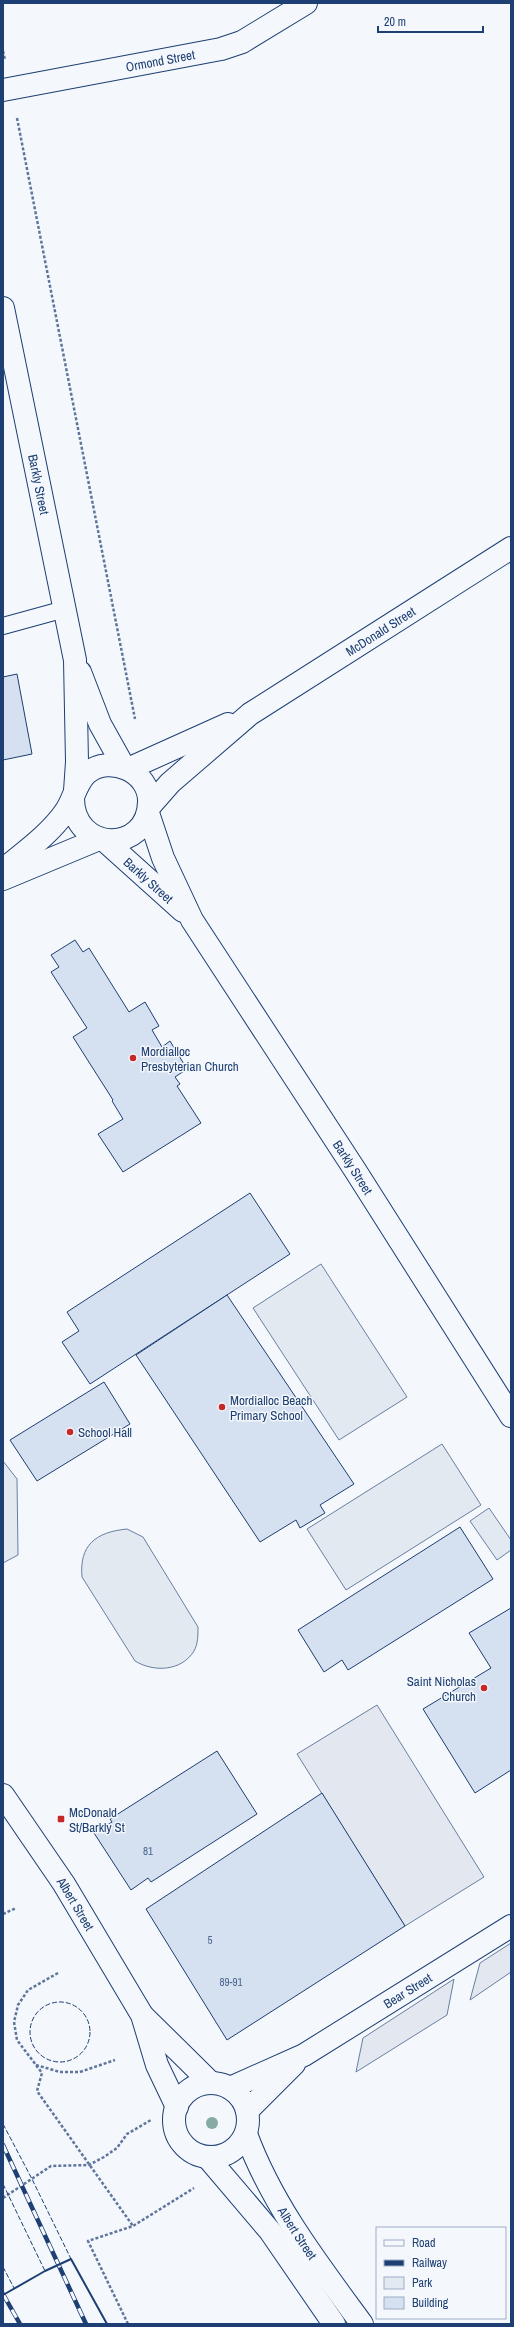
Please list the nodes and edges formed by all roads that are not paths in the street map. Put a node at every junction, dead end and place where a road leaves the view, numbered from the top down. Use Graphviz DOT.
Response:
graph roads {
  1 [pos="306,3"];
  2 [pos="8,89"];
  3 [pos="3,308"];
  4 [pos="511,548"];
  5 [pos="66,609"];
  6 [pos="3,626"];
  7 [pos="75,660"];
  8 [pos="250,714"];
  9 [pos="126,768"];
  10 [pos="74,795"];
  11 [pos="148,810"];
  12 [pos="101,840"];
  13 [pos="3,870"];
  14 [pos="3,880"];
  15 [pos="192,920"];
  16 [pos="511,1416"];
  17 [pos="3,1795"];
  18 [pos="511,1926"];
  19 [pos="142,2015"];
  20 [pos="304,2055"];
  21 [pos="220,2086"];
  22 [pos="177,2106"];
  23 [pos="247,2111"];
  24 [pos="246,2134"];
  25 [pos="208,2158"];
  26 [pos="334,2324"];
  27 [pos="362,2324"];
  1 -- 2 [label="street, Ormond Street"];
  3 -- 5 [label="street, Barkly Street"];
  4 -- 8 [label="street, McDonald Street"];
  5 -- 6 [label="lane"];
  5 -- 7 [label="street, Barkly Street"];
  7 -- 9 [label="street, Barkly Street"];
  7 -- 10 [label="street, Barkly Street"];
  8 -- 9 [label="street, McDonald Street"];
  8 -- 11 [label="street, McDonald Street"];
  9 -- 10 [label="street"];
  9 -- 11 [label="street"];
  10 -- 12 [label="street"];
  10 -- 13 [label="street"];
  11 -- 12 [label="street"];
  11 -- 15 [label="street, Barkly Street"];
  12 -- 14 [label="street"];
  12 -- 15 [label="street, Barkly Street"];
  15 -- 16 [label="street, Barkly Street"];
  17 -- 19 [label="street, Albert Street"];
  18 -- 20 [label="street, Bear Street"];
  19 -- 21 [label="street, Albert Street"];
  19 -- 22 [label="street, Albert Street"];
  20 -- 21 [label="street, Bear Street"];
  20 -- 23 [label="street, Bear Street"];
  21 -- 22 [label="street"];
  21 -- 23 [label="street"];
  22 -- 25 [label="street"];
  23 -- 24 [label="street"];
  24 -- 25 [label="street"];
  24 -- 27 [label="street, Albert Street"];
  25 -- 26 [label="street, Albert Street"];
}
